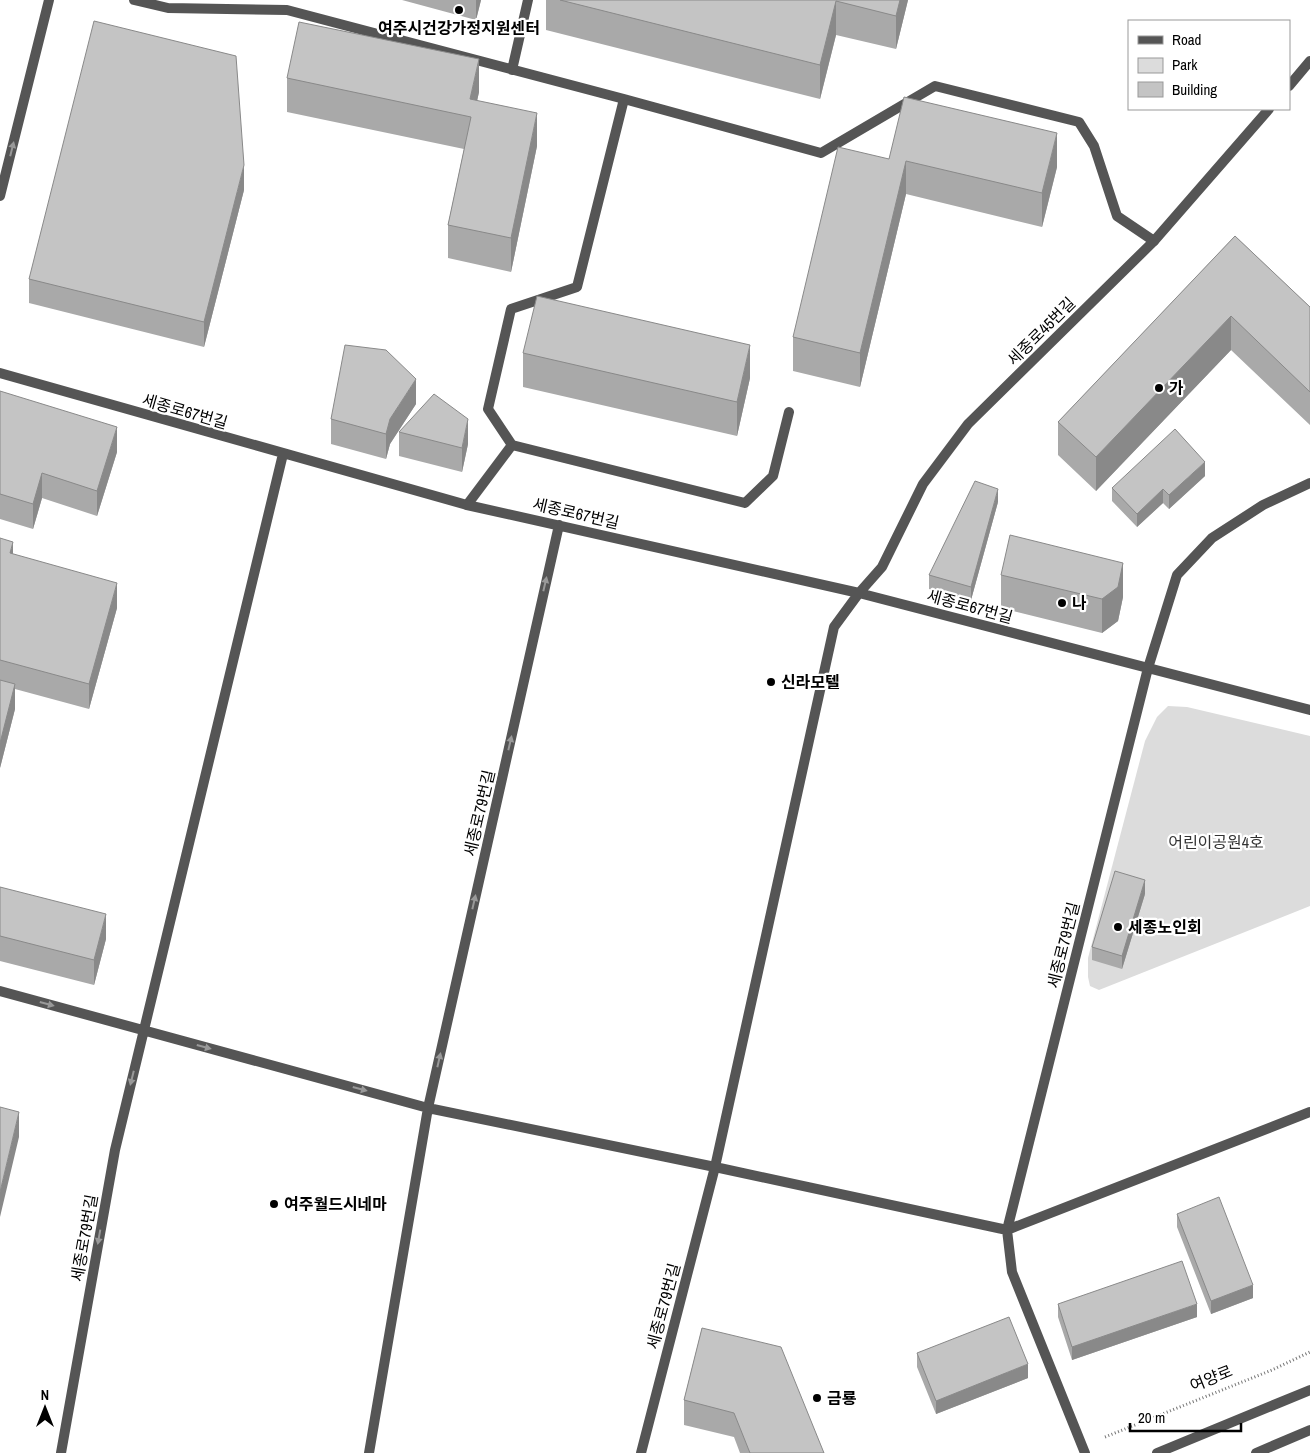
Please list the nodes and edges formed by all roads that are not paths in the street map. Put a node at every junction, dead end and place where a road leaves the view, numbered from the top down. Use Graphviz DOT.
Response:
graph roads {
  1 [pos="49,0"];
  2 [pos="134,0"];
  3 [pos="528,0"];
  4 [pos="1310,61"];
  5 [pos="512,70"];
  6 [pos="1290,85"];
  7 [pos="624,99"];
  8 [pos="1268,110"];
  9 [pos="0,196"];
  10 [pos="1154,241"];
  11 [pos="0,374"];
  12 [pos="789,412"];
  13 [pos="512,445"];
  14 [pos="283,454"];
  15 [pos="1310,483"];
  16 [pos="467,505"];
  17 [pos="559,525"];
  18 [pos="859,593"];
  19 [pos="1148,668"];
  20 [pos="1310,710"];
  21 [pos="0,990"];
  22 [pos="144,1030"];
  23 [pos="428,1108"];
  24 [pos="1310,1112"];
  25 [pos="715,1167"];
  26 [pos="1008,1230"];
  27 [pos="1310,1390"];
  28 [pos="1310,1430"];
  29 [pos="1084,1450"];
  30 [pos="61,1453"];
  31 [pos="369,1453"];
  32 [pos="641,1453"];
  33 [pos="1157,1453"];
  34 [pos="1256,1453"];
  9 -- 1 [label="street, one-way"];
  2 -- 5 [label="street"];
  3 -- 5 [label="street"];
  4 -- 6 [label="street"];
  5 -- 7 [label="street"];
  7 -- 10 [label="street"];
  7 -- 13 [label="street"];
  8 -- 10 [label="street, 세종로45번길"];
  10 -- 18 [label="street, 세종로45번길"];
  11 -- 14 [label="street, 세종로67번길"];
  12 -- 13 [label="street"];
  13 -- 16 [label="street"];
  14 -- 16 [label="street, 세종로67번길"];
  14 -- 22 [label="street, 세종로79번길"];
  15 -- 19 [label="street"];
  16 -- 17 [label="street, 세종로67번길"];
  17 -- 18 [label="street, 세종로67번길"];
  23 -- 17 [label="street, 세종로79번길, one-way"];
  18 -- 19 [label="street, 세종로67번길"];
  18 -- 25 [label="street, 세종로79번길"];
  19 -- 20 [label="street, 세종로67번길"];
  19 -- 26 [label="street, 세종로79번길"];
  21 -- 22 [label="street, one-way"];
  22 -- 23 [label="street, one-way"];
  22 -- 30 [label="street, 세종로79번길, one-way"];
  23 -- 25 [label="street"];
  23 -- 31 [label="street, 세종로79번길"];
  24 -- 26 [label="street"];
  25 -- 26 [label="street"];
  25 -- 32 [label="street, 세종로79번길"];
  26 -- 29 [label="street, 세종로79번길"];
  27 -- 33 [label="street"];
  28 -- 34 [label="street"];
}
